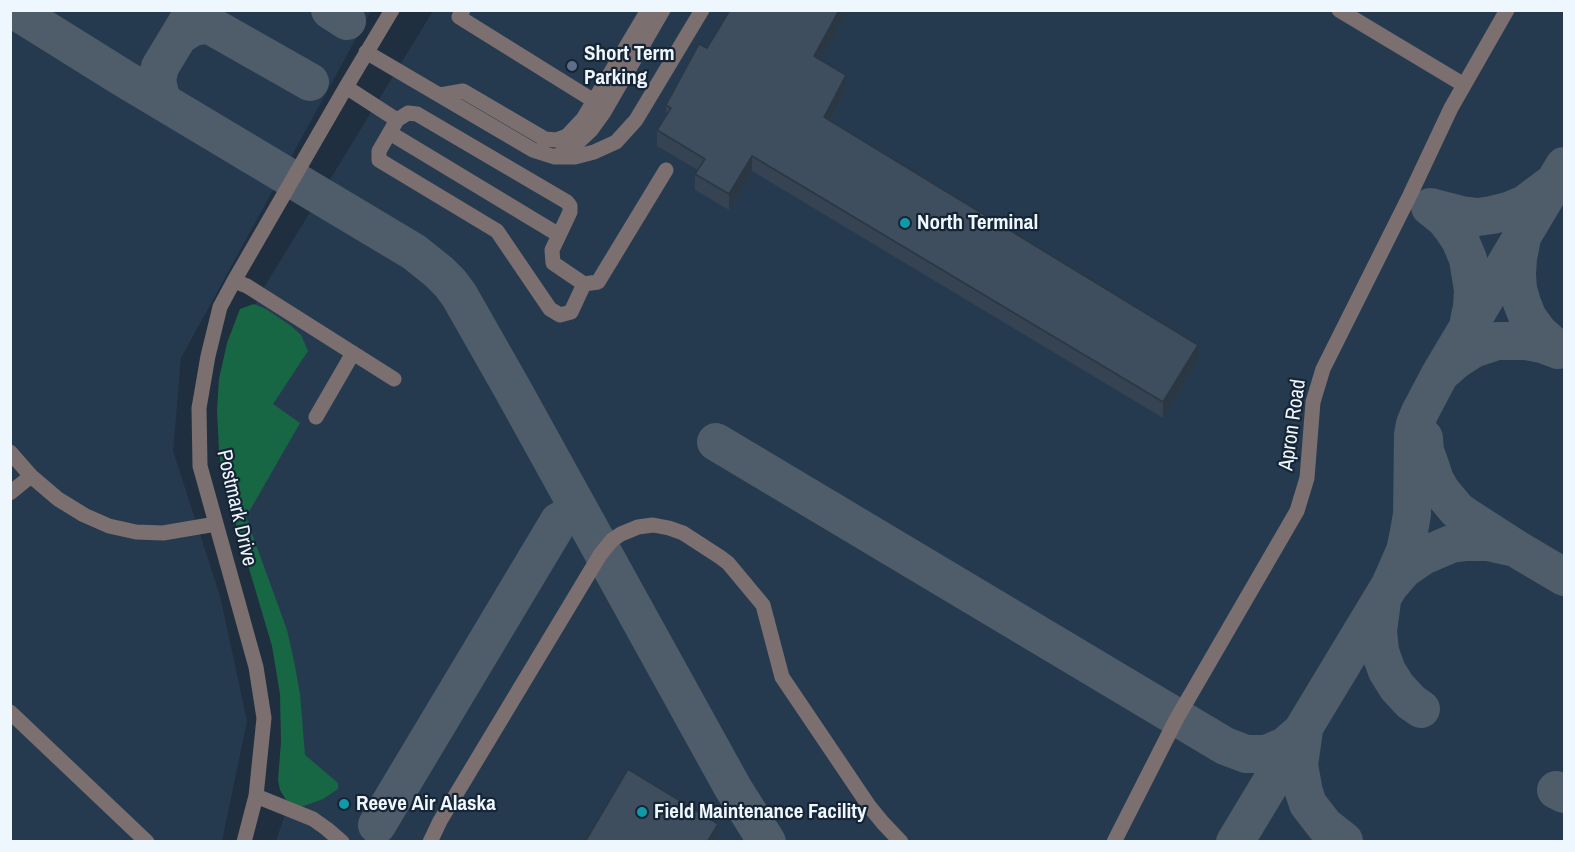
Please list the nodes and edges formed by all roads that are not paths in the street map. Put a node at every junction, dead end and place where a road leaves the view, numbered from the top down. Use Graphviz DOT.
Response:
graph roads {
  1 [pos="392,10"];
  2 [pos="462,10"];
  3 [pos="648,10"];
  4 [pos="663,10"];
  5 [pos="702,10"];
  6 [pos="1339,10"];
  7 [pos="1507,10"];
  8 [pos="366,52"];
  9 [pos="1464,85"];
  10 [pos="345,87"];
  11 [pos="440,95"];
  12 [pos="594,101"];
  13 [pos="394,126"];
  14 [pos="555,157"];
  15 [pos="666,170"];
  16 [pos="559,235"];
  17 [pos="234,281"];
  18 [pos="584,284"];
  19 [pos="352,353"];
  20 [pos="394,379"];
  21 [pos="316,417"];
  22 [pos="10,452"];
  23 [pos="31,476"];
  24 [pos="10,493"];
  25 [pos="216,524"];
  26 [pos="10,712"];
  27 [pos="256,796"];
  28 [pos="147,842"];
  29 [pos="244,842"];
  30 [pos="342,842"];
  31 [pos="430,842"];
  32 [pos="901,842"];
  33 [pos="1114,842"];
  1 -- 8 [label="street, Postmark Drive"];
  2 -- 12 [label="street"];
  3 -- 12 [label="street"];
  4 -- 14 [label="street"];
  5 -- 14 [label="street"];
  6 -- 9 [label="street"];
  7 -- 9 [label="street, Apron Road"];
  8 -- 10 [label="street, Postmark Drive"];
  8 -- 11 [label="street"];
  9 -- 33 [label="street, Apron Road"];
  10 -- 13 [label="street"];
  10 -- 17 [label="street, Postmark Drive"];
  11 -- 12 [label="street"];
  11 -- 14 [label="street"];
  13 -- 16 [label="street"];
  13 -- 16 [label="street"];
  13 -- 18 [label="street"];
  15 -- 18 [label="street"];
  16 -- 18 [label="street"];
  17 -- 19 [label="street"];
  17 -- 25 [label="street, Postmark Drive"];
  19 -- 20 [label="street"];
  19 -- 21 [label="street"];
  22 -- 23 [label="street"];
  23 -- 24 [label="street"];
  23 -- 25 [label="street"];
  25 -- 27 [label="street, Postmark Drive"];
  26 -- 28 [label="street"];
  27 -- 29 [label="street, Postmark Drive"];
  27 -- 30 [label="street"];
  31 -- 32 [label="street"];
}
